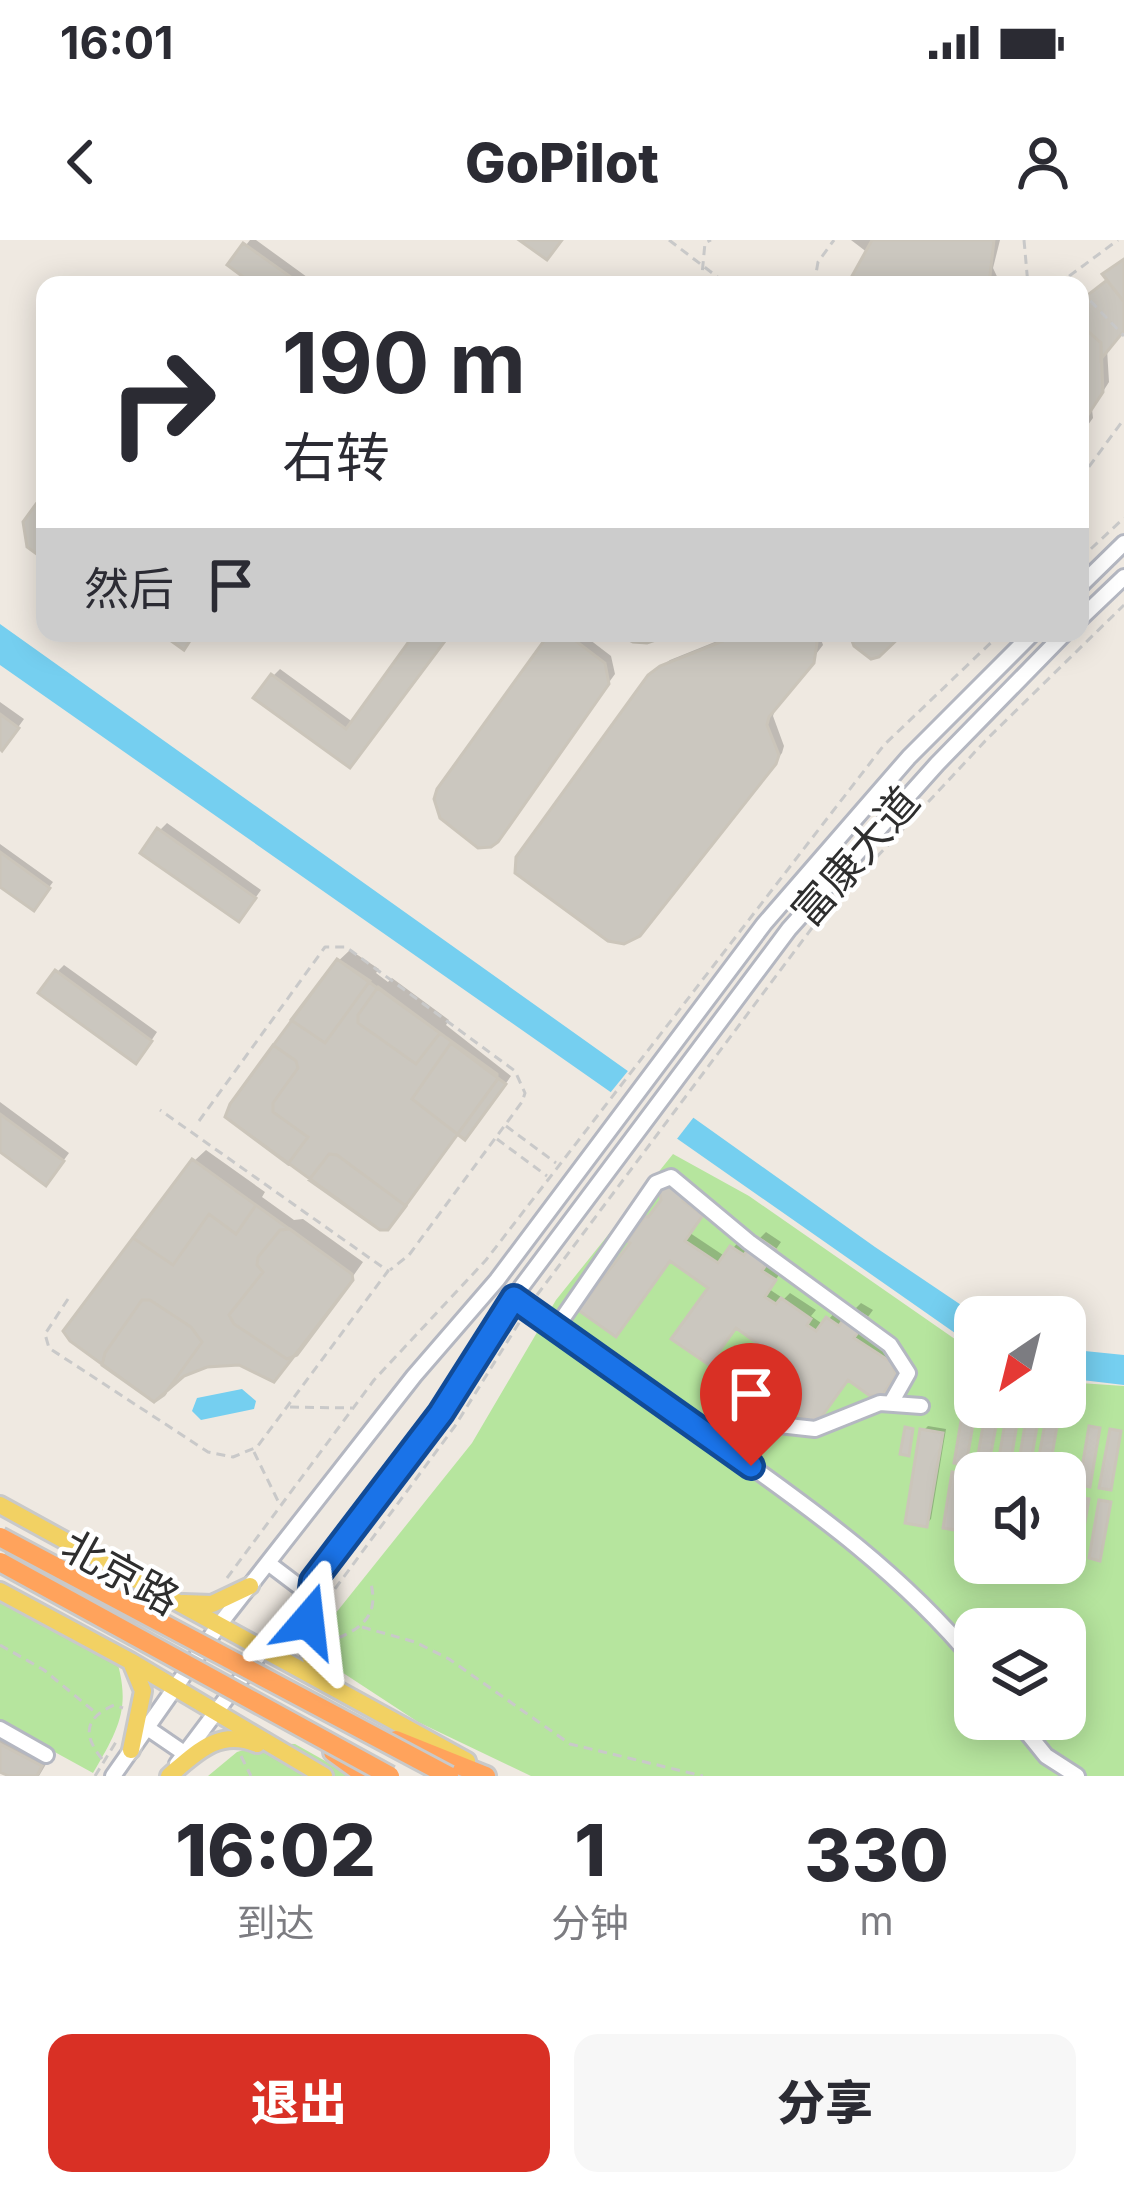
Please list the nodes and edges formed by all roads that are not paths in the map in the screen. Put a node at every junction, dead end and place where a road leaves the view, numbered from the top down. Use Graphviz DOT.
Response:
graph roads {
  1 [pos="1124,543"];
  2 [pos="1089,577"];
  3 [pos="1124,577"];
  4 [pos="1089,610"];
  5 [pos="1024,642"];
  6 [pos="1057,642"];
  7 [pos="514,1298"];
  8 [pos="556,1328"];
  9 [pos="891,1402"];
  10 [pos="921,1406"];
  11 [pos="779,1425"];
  12 [pos="0,1505"];
  13 [pos="0,1537"];
  14 [pos="0,1562"];
  15 [pos="268,1563"];
  16 [pos="250,1586"];
  17 [pos="309,1586"];
  18 [pos="0,1591"];
  19 [pos="178,1603"];
  20 [pos="219,1625"];
  21 [pos="954,1638"];
  22 [pos="261,1648"];
  23 [pos="130,1661"];
  24 [pos="326,1684"];
  25 [pos="173,1688"];
  26 [pos="213,1713"];
  27 [pos="333,1716"];
  28 [pos="143,1720"];
  29 [pos="295,1724"];
  30 [pos="0,1730"];
  31 [pos="1033,1740"];
  32 [pos="124,1745"];
  33 [pos="184,1753"];
  34 [pos="46,1755"];
  35 [pos="306,1765"];
  36 [pos="114,1775"];
  37 [pos="169,1776"];
  38 [pos="324,1776"];
  39 [pos="366,1776"];
  40 [pos="390,1776"];
  41 [pos="449,1776"];
  42 [pos="490,1776"];
  43 [pos="1077,1776"];
  1 -- 2 [label="street"];
  3 -- 4 [label="street"];
  5 -- 15 [label="street, 富康大道"];
  6 -- 7 [label="street, 富康大道"];
  7 -- 8 [label="street"];
  7 -- 17 [label="street"];
  8 -- 9 [label="street"];
  8 -- 21 [label="street"];
  9 -- 10 [label="street"];
  9 -- 11 [label="street"];
  12 -- 19 [label="main road, 北京路"];
  13 -- 27 [label="highway, bridge"];
  14 -- 29 [label="highway, bridge"];
  15 -- 16 [label="street"];
  15 -- 17 [label="street"];
  16 -- 19 [label="main road"];
  16 -- 20 [label="street"];
  17 -- 22 [label="street"];
  17 -- 24 [label="main road"];
  18 -- 23 [label="main road, 北京路"];
  19 -- 20 [label="main road, 北京路"];
  20 -- 22 [label="main road, 北京路"];
  20 -- 25 [label="street"];
  22 -- 24 [label="main road, 北京路"];
  22 -- 26 [label="street"];
  23 -- 25 [label="main road, 北京路"];
  23 -- 28 [label="main road"];
  24 -- 42 [label="main road, 北京路"];
  25 -- 26 [label="main road, 北京路"];
  25 -- 28 [label="street"];
  26 -- 33 [label="street"];
  26 -- 35 [label="main road, 北京路"];
  27 -- 41 [label="highway, bridge"];
  27 -- 42 [label="highway, bridge"];
  28 -- 32 [label="main road"];
  28 -- 33 [label="street"];
  29 -- 39 [label="highway, bridge"];
  29 -- 40 [label="highway, bridge"];
  30 -- 34 [label="street"];
  31 -- 43 [label="street"];
  32 -- 36 [label="street"];
  33 -- 37 [label="street"];
  35 -- 37 [label="main road"];
  35 -- 38 [label="main road, 北京路"];
}
